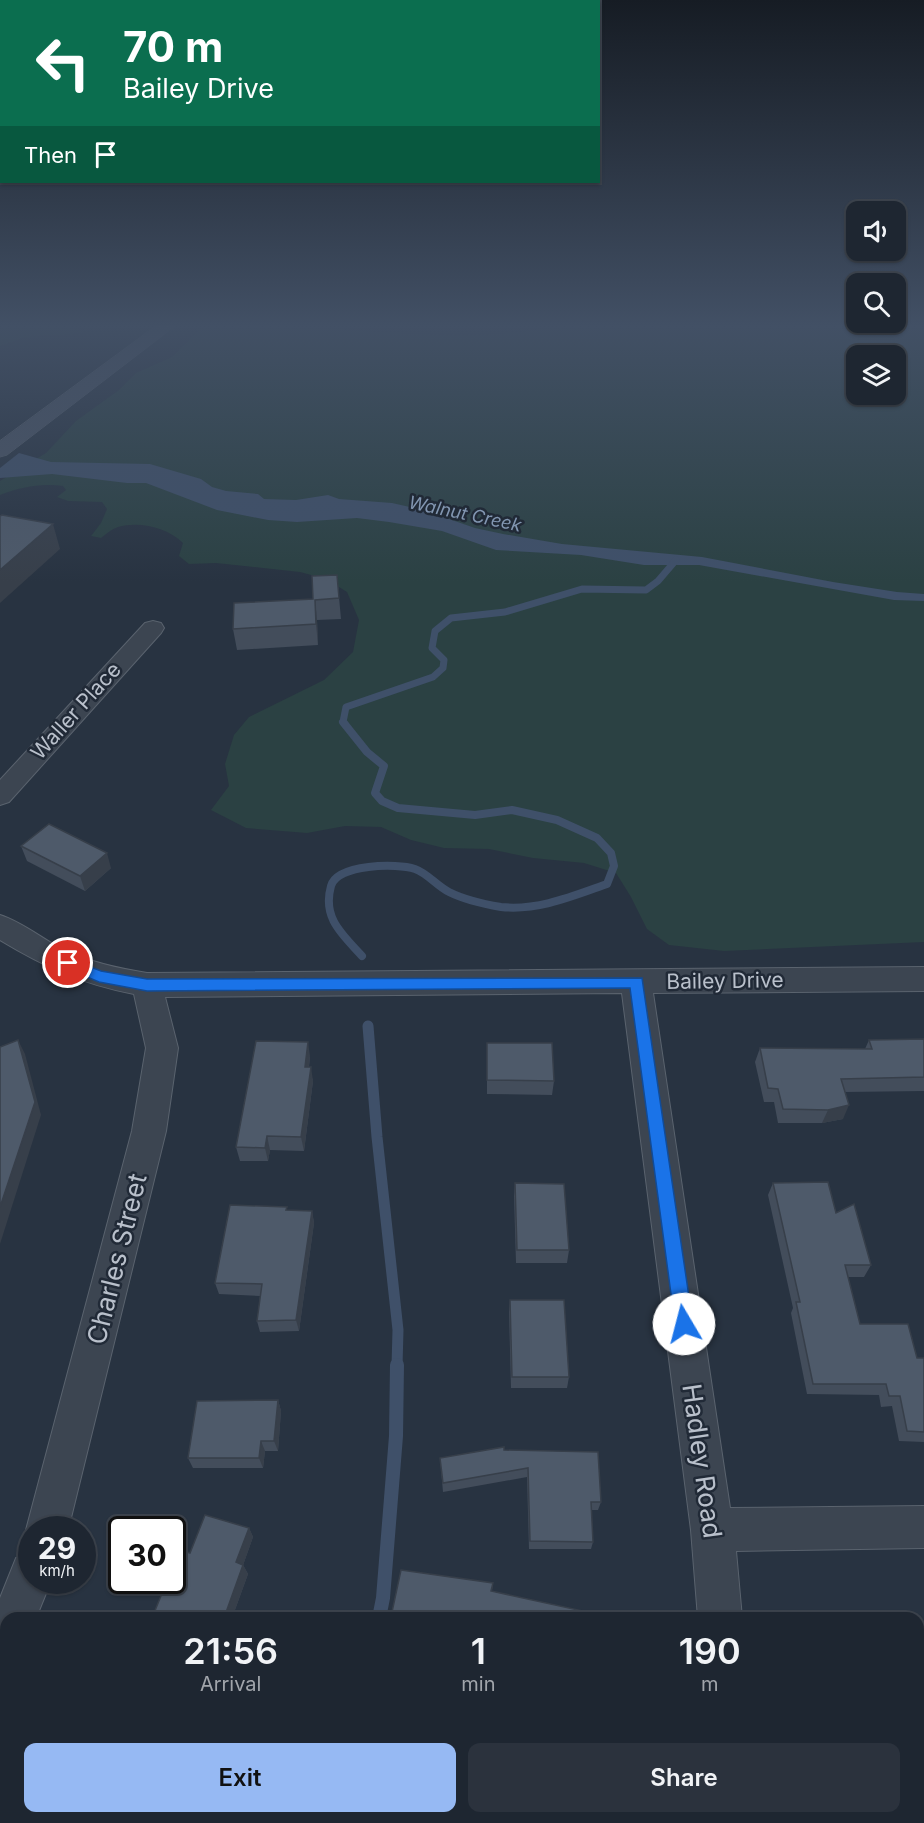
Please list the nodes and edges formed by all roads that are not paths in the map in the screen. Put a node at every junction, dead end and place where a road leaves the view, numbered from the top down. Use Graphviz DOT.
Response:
graph roads {
  1 [pos="54,411"];
  2 [pos="7,446"];
  3 [pos="153,628"];
  4 [pos="0,796"];
  5 [pos="0,926"];
  6 [pos="924,979"];
  7 [pos="636,982"];
  8 [pos="147,985"];
  9 [pos="51,1516"];
  10 [pos="924,1527"];
  11 [pos="712,1530"];
  12 [pos="24,1594"];
  13 [pos="17,1612"];
  14 [pos="719,1612"];
  1 -- 2 [label="main road"];
  3 -- 4 [label="street, Waller Place"];
  5 -- 8 [label="street, Bailey Drive"];
  6 -- 7 [label="street, Bailey Drive"];
  7 -- 8 [label="street, Bailey Drive"];
  7 -- 11 [label="street, Hadley Road"];
  8 -- 9 [label="street, Charles Street"];
  10 -- 11 [label="street"];
  11 -- 14 [label="street, Hadley Road"];
  12 -- 13 [label="street"];
}
